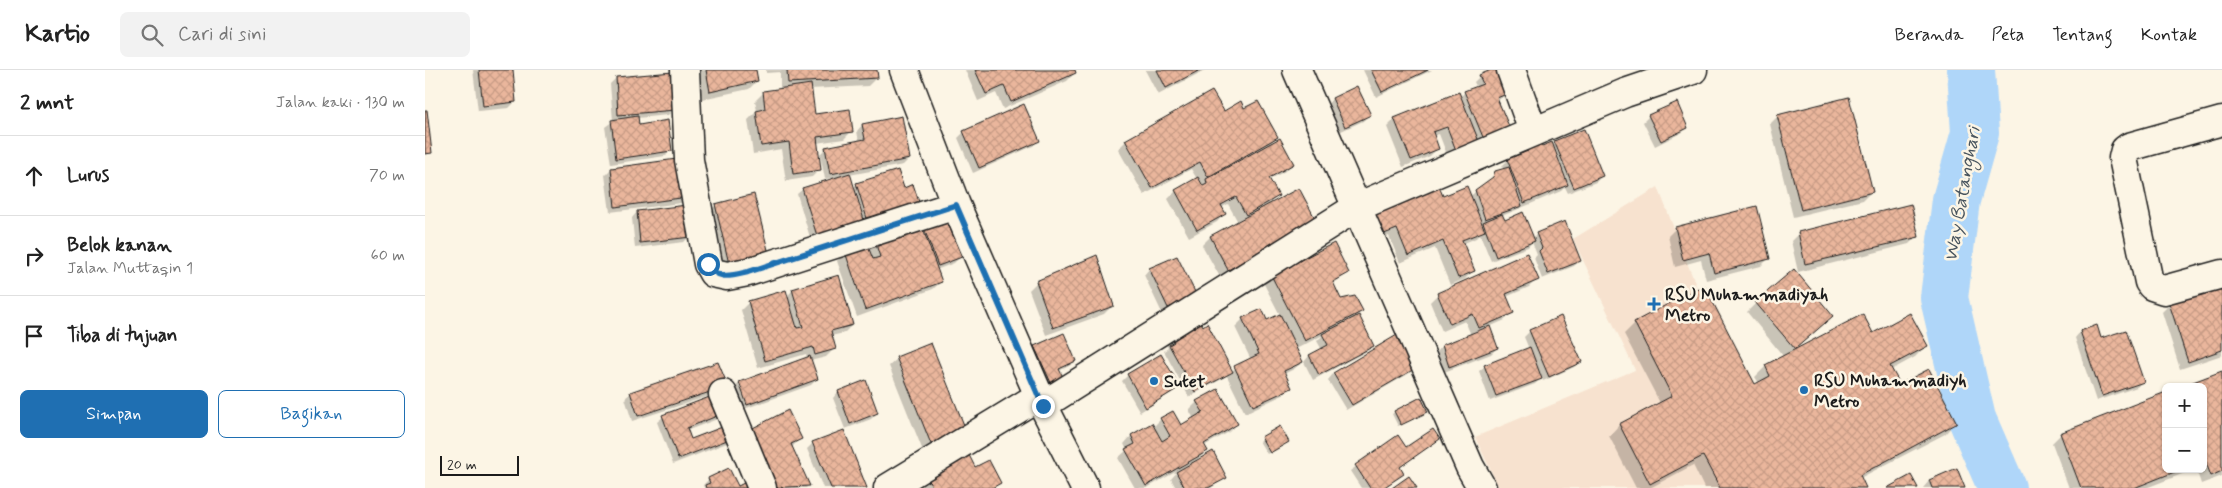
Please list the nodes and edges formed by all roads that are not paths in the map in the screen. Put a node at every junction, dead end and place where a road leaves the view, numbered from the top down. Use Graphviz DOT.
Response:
graph roads {
  1 [pos="685,70"];
  2 [pos="906,70"];
  3 [pos="1297,70"];
  4 [pos="1511,70"];
  5 [pos="1693,70"];
  6 [pos="2222,121"];
  7 [pos="1533,131"];
  8 [pos="956,205"];
  9 [pos="1357,208"];
  10 [pos="2222,274"];
  11 [pos="723,394"];
  12 [pos="1041,401"];
  13 [pos="762,488"];
  14 [pos="887,488"];
  15 [pos="1085,488"];
  16 [pos="1482,488"];
  1 -- 8 [label="street"];
  2 -- 8 [label="street"];
  3 -- 9 [label="street"];
  4 -- 7 [label="street"];
  5 -- 7 [label="street"];
  6 -- 10 [label="street"];
  7 -- 9 [label="street"];
  8 -- 12 [label="street"];
  9 -- 12 [label="street"];
  9 -- 16 [label="street"];
  11 -- 13 [label="street"];
  12 -- 14 [label="street"];
  12 -- 15 [label="street"];
}
